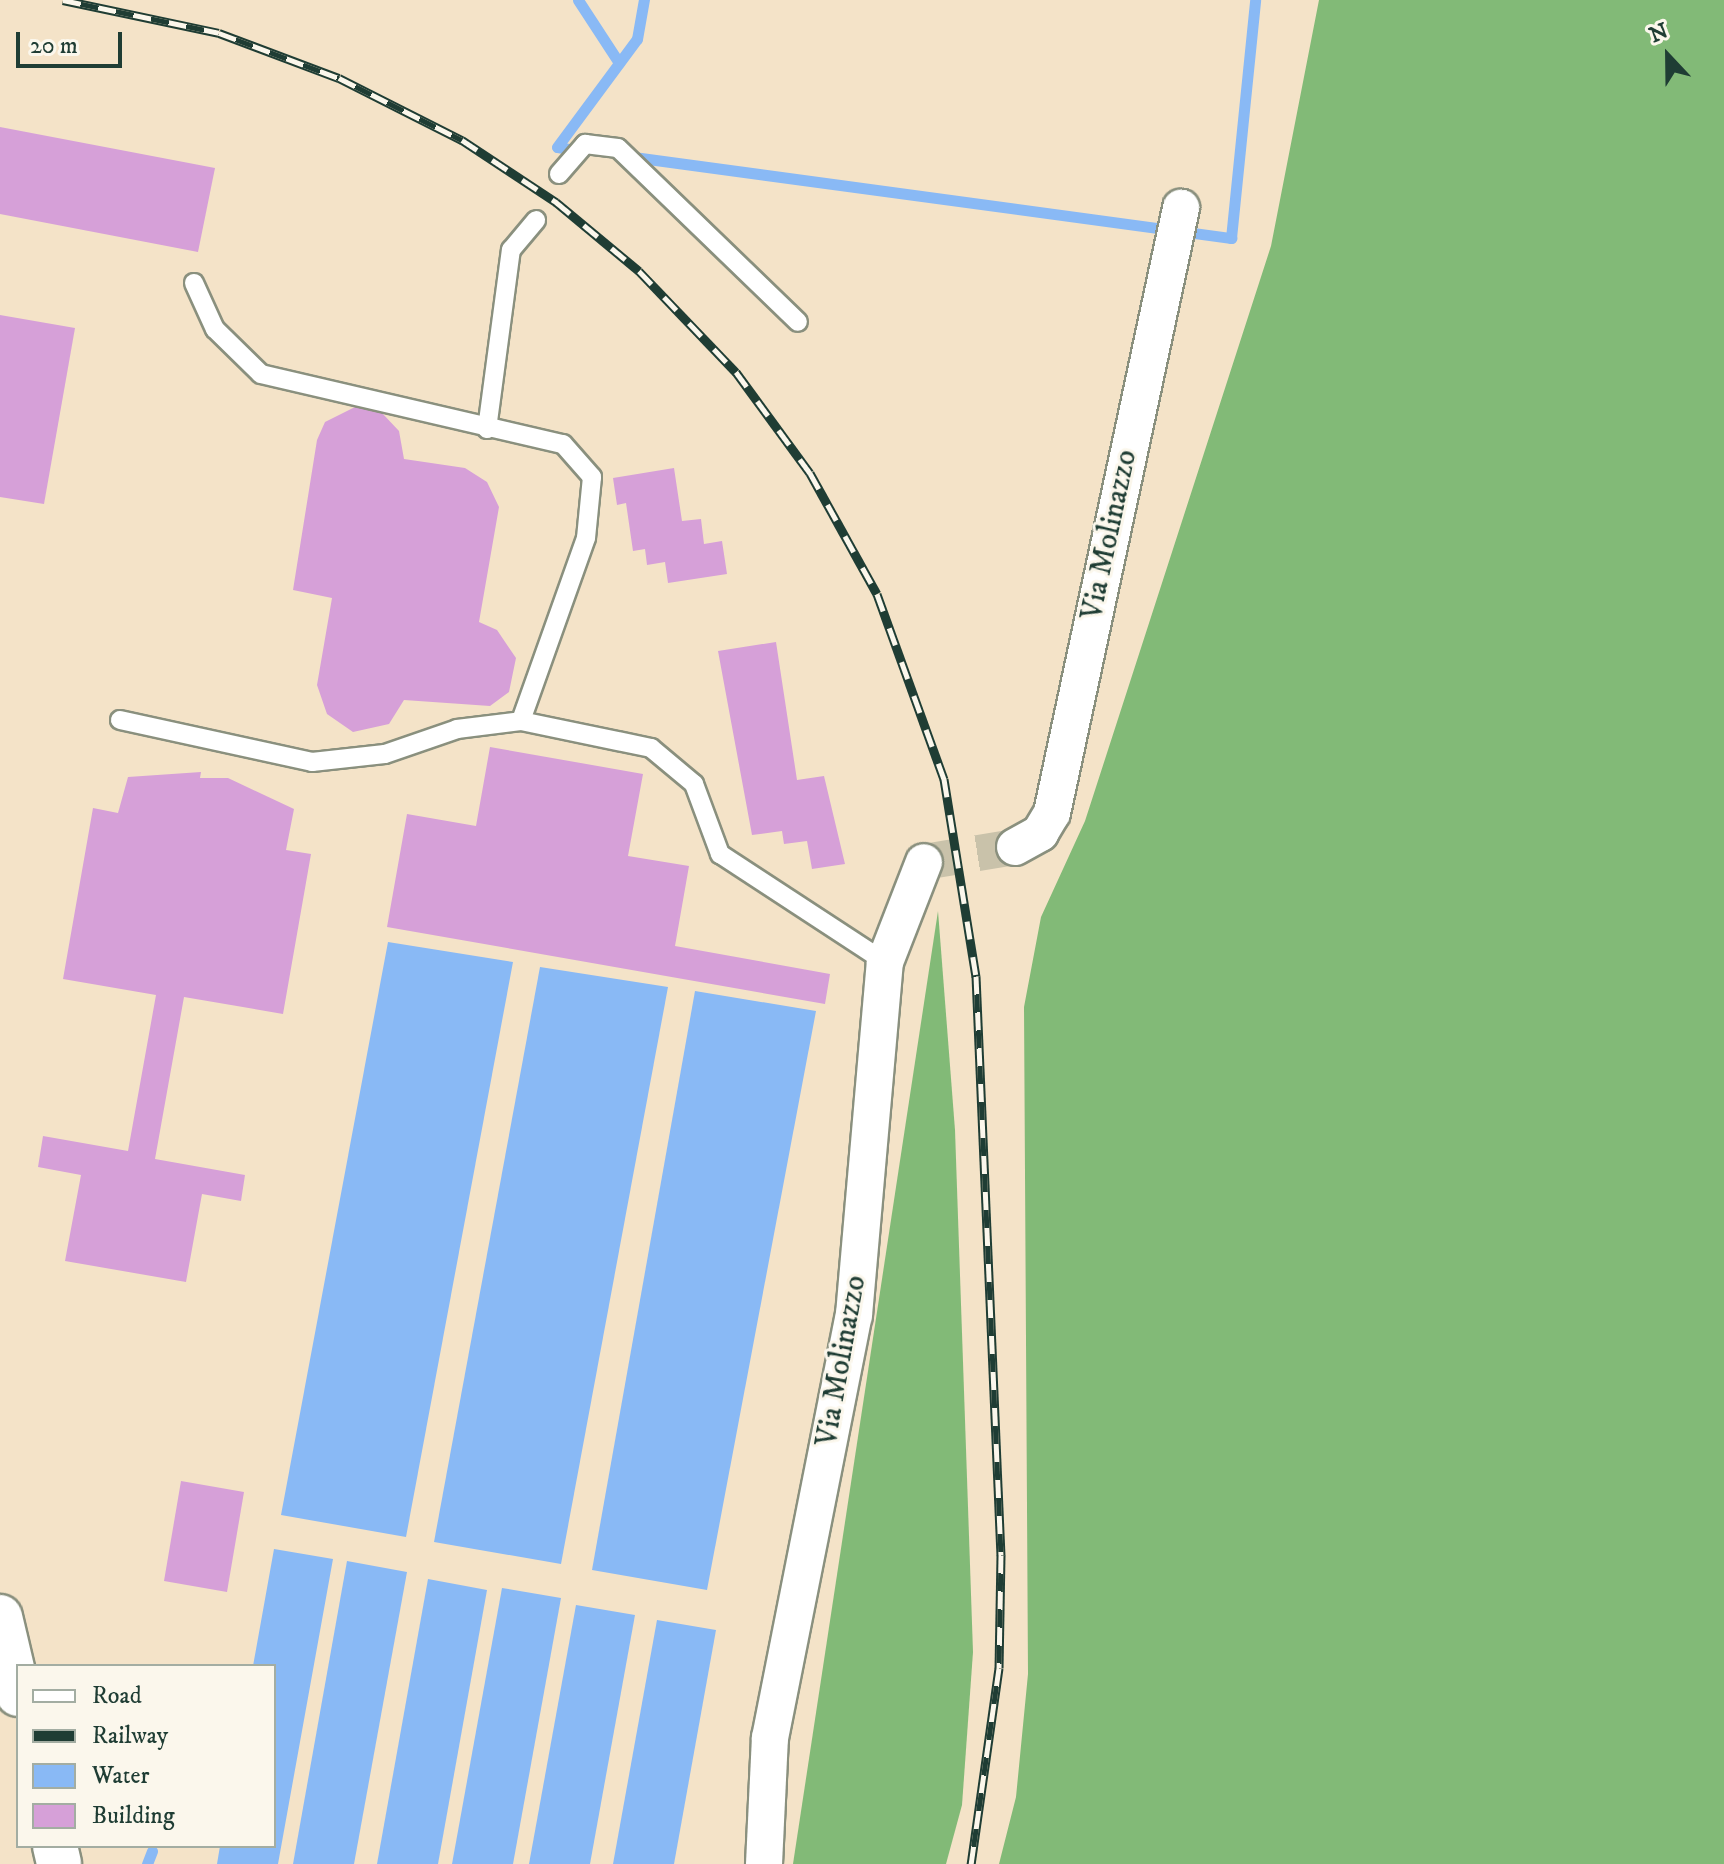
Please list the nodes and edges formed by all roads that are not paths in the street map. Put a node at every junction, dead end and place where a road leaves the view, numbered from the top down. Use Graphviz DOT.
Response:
graph roads {
  1 [pos="559,174"];
  2 [pos="1181,208"];
  3 [pos="536,220"];
  4 [pos="194,283"];
  5 [pos="798,322"];
  6 [pos="487,429"];
  7 [pos="120,720"];
  8 [pos="521,721"];
  9 [pos="1015,847"];
  10 [pos="924,862"];
  11 [pos="885,962"];
  12 [pos="0,1617"];
  13 [pos="16,1685"];
  14 [pos="764,1864"];
  1 -- 5 [label="lane"];
  2 -- 9 [label="street, Via Molinazzo"];
  3 -- 6 [label="lane"];
  4 -- 6 [label="lane"];
  6 -- 8 [label="lane"];
  7 -- 8 [label="lane"];
  8 -- 11 [label="lane"];
  10 -- 11 [label="street, Via Molinazzo"];
  11 -- 14 [label="street, Via Molinazzo"];
  12 -- 13 [label="highway"];
}
